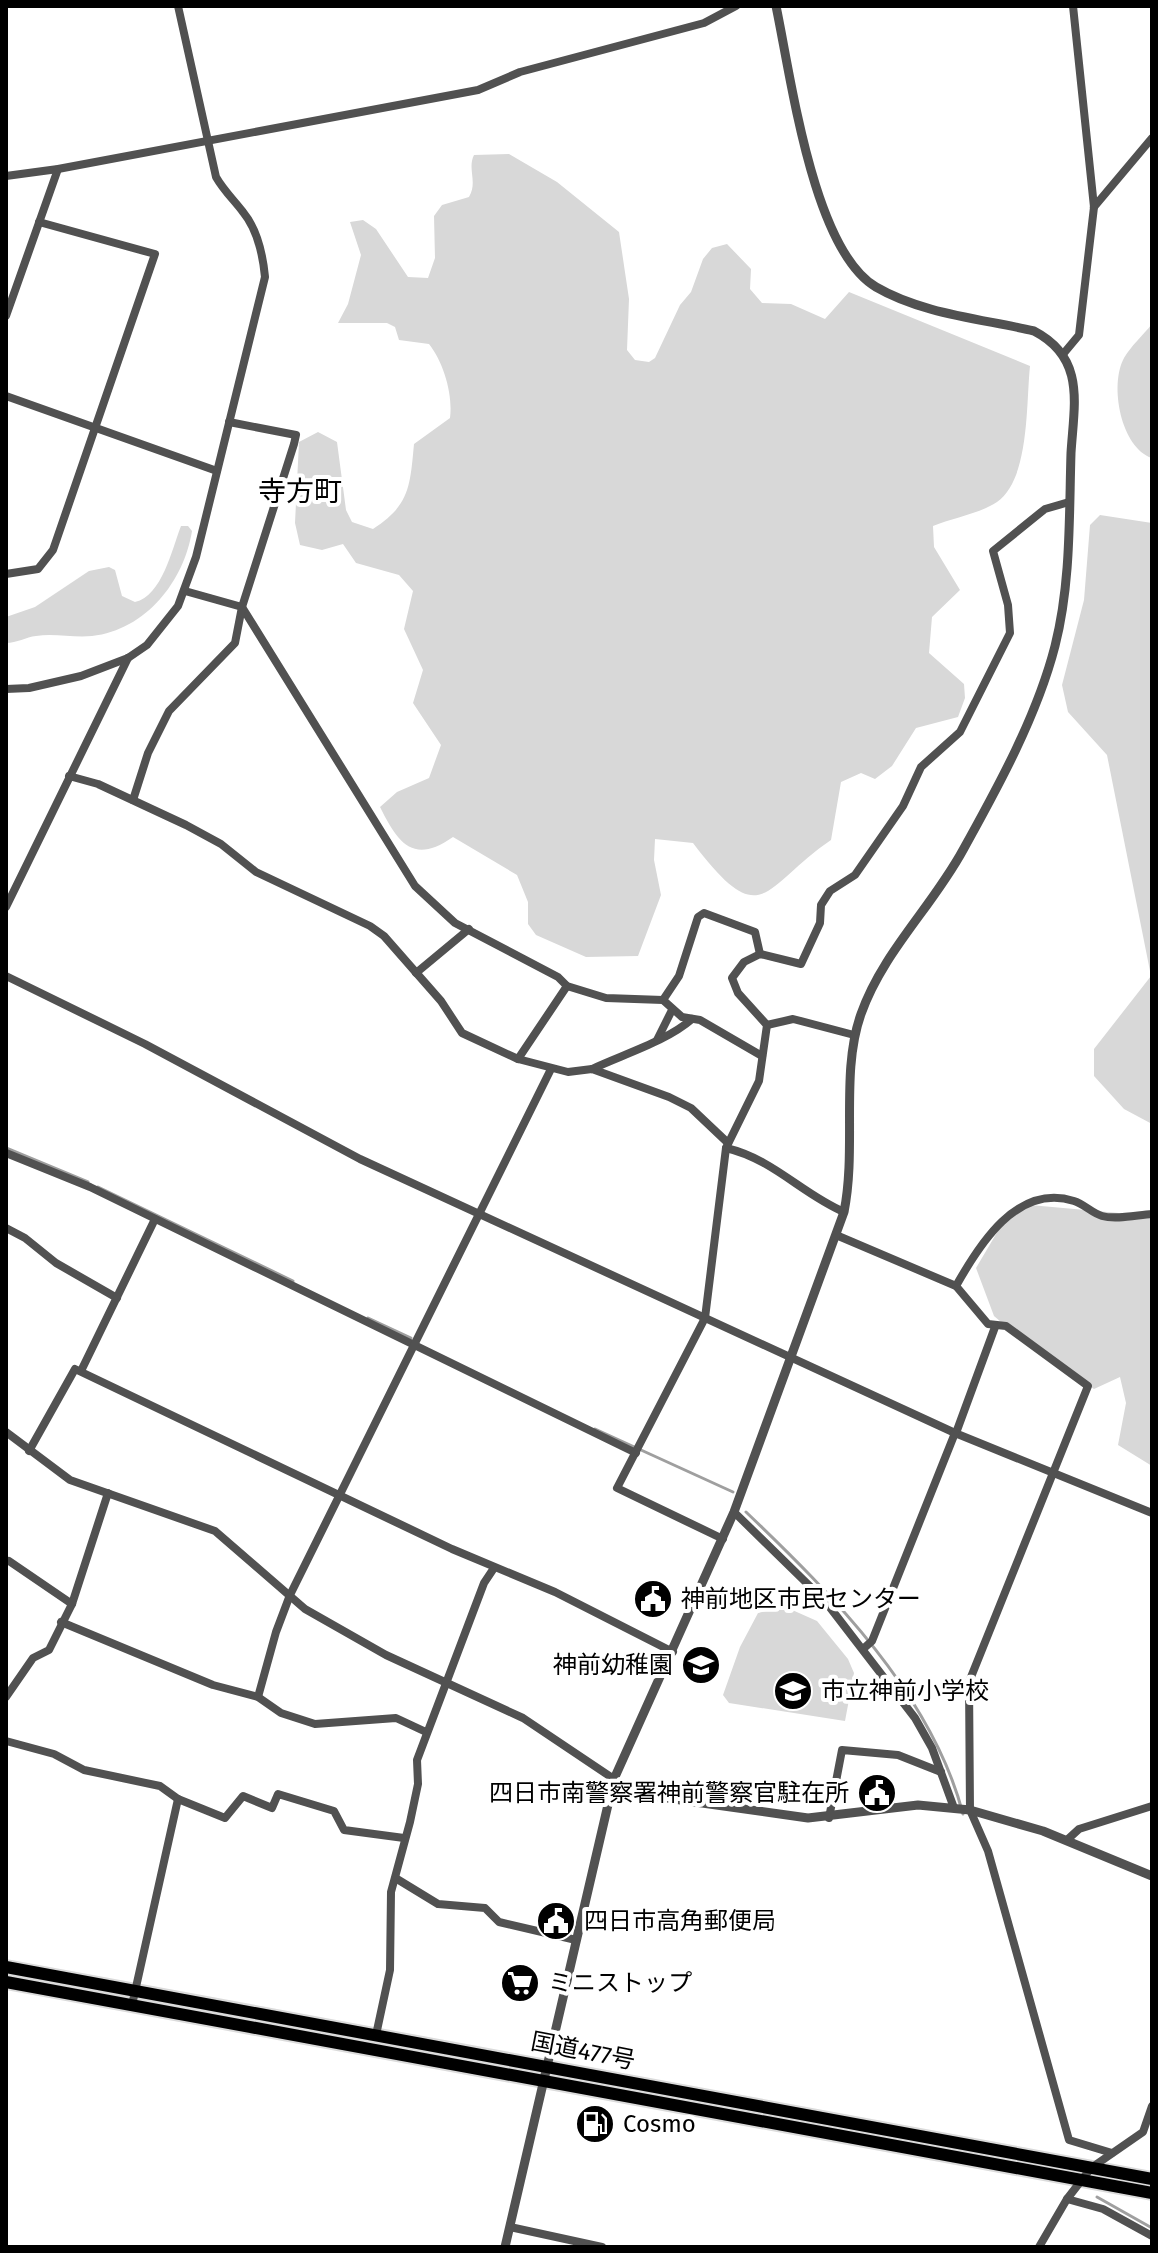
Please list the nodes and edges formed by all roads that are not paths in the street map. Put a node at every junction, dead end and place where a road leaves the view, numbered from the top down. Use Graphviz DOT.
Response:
graph roads {
  1 [pos="178,6"];
  2 [pos="736,6"];
  3 [pos="776,6"];
  4 [pos="1073,6"];
  5 [pos="1152,138"];
  6 [pos="207,140"];
  7 [pos="58,169"];
  8 [pos="6,176"];
  9 [pos="1094,207"];
  10 [pos="39,222"];
  11 [pos="6,316"];
  12 [pos="1064,353"];
  13 [pos="6,396"];
  14 [pos="229,422"];
  15 [pos="94,428"];
  16 [pos="217,471"];
  17 [pos="1069,502"];
  18 [pos="6,574"];
  19 [pos="185,591"];
  20 [pos="242,607"];
  21 [pos="128,658"];
  22 [pos="6,689"];
  23 [pos="69,776"];
  24 [pos="133,800"];
  25 [pos="6,907"];
  26 [pos="469,929"];
  27 [pos="760,954"];
  28 [pos="416,973"];
  29 [pos="6,976"];
  30 [pos="567,986"];
  31 [pos="663,1000"];
  32 [pos="672,1010"];
  33 [pos="692,1019"];
  34 [pos="767,1025"];
  35 [pos="854,1035"];
  36 [pos="657,1040"];
  37 [pos="762,1056"];
  38 [pos="518,1059"];
  39 [pos="551,1069"];
  40 [pos="592,1069"];
  41 [pos="727,1145"];
  42 [pos="6,1153"];
  43 [pos="844,1212"];
  44 [pos="480,1213"];
  45 [pos="1152,1214"];
  46 [pos="155,1219"];
  47 [pos="6,1228"];
  48 [pos="836,1235"];
  49 [pos="956,1286"];
  50 [pos="117,1298"];
  51 [pos="705,1318"];
  52 [pos="995,1327"];
  53 [pos="415,1344"];
  54 [pos="792,1359"];
  55 [pos="81,1371"];
  56 [pos="6,1432"];
  57 [pos="955,1433"];
  58 [pos="29,1451"];
  59 [pos="636,1453"];
  60 [pos="1051,1472"];
  61 [pos="108,1493"];
  62 [pos="340,1496"];
  63 [pos="734,1512"];
  64 [pos="1152,1513"];
  65 [pos="723,1539"];
  66 [pos="9,1561"];
  67 [pos="494,1568"];
  68 [pos="290,1595"];
  69 [pos="72,1604"];
  70 [pos="61,1622"];
  71 [pos="864,1649"];
  72 [pos="673,1652"];
  73 [pos="445,1682"];
  74 [pos="6,1697"];
  75 [pos="258,1697"];
  76 [pos="426,1732"];
  77 [pos="6,1741"];
  78 [pos="941,1772"];
  79 [pos="614,1779"];
  80 [pos="178,1799"];
  81 [pos="1152,1806"];
  82 [pos="962,1809"];
  83 [pos="829,1818"];
  84 [pos="404,1838"];
  85 [pos="1067,1840"];
  86 [pos="1152,1876"];
  87 [pos="397,1879"];
  88 [pos="576,1940"];
  89 [pos="6,1967"];
  90 [pos="6,1982"];
  91 [pos="135,1991"];
  92 [pos="132,2005"];
  93 [pos="376,2035"];
  94 [pos="547,2067"];
  95 [pos="543,2082"];
  96 [pos="1152,2106"];
  97 [pos="1112,2153"];
  98 [pos="1091,2168"];
  99 [pos="1152,2179"];
  100 [pos="1081,2180"];
  101 [pos="1152,2193"];
  102 [pos="1067,2199"];
  103 [pos="510,2227"];
  104 [pos="1152,2236"];
  105 [pos="505,2247"];
  106 [pos="602,2247"];
  107 [pos="1039,2247"];
  1 -- 6 [label="street"];
  2 -- 6 [label="street"];
  3 -- 12 [label="street"];
  4 -- 9 [label="street"];
  5 -- 9 [label="street"];
  6 -- 7 [label="street"];
  6 -- 14 [label="street"];
  7 -- 8 [label="street"];
  7 -- 10 [label="street"];
  9 -- 12 [label="street"];
  10 -- 11 [label="street"];
  10 -- 15 [label="street"];
  12 -- 17 [label="street"];
  13 -- 15 [label="street"];
  14 -- 16 [label="street"];
  14 -- 20 [label="street"];
  15 -- 16 [label="street"];
  15 -- 18 [label="street"];
  16 -- 19 [label="street"];
  17 -- 27 [label="street"];
  17 -- 35 [label="street"];
  19 -- 20 [label="street"];
  19 -- 21 [label="street"];
  20 -- 24 [label="street"];
  20 -- 26 [label="street"];
  21 -- 22 [label="street"];
  21 -- 23 [label="street"];
  23 -- 24 [label="street"];
  23 -- 25 [label="street"];
  24 -- 28 [label="street"];
  26 -- 28 [label="street"];
  26 -- 30 [label="street"];
  27 -- 31 [label="street"];
  27 -- 34 [label="street"];
  28 -- 38 [label="street"];
  29 -- 44 [label="street"];
  30 -- 31 [label="street"];
  30 -- 38 [label="street"];
  31 -- 32 [label="street"];
  32 -- 33 [label="street"];
  32 -- 36 [label="street"];
  33 -- 36 [label="street"];
  33 -- 37 [label="street"];
  34 -- 35 [label="street"];
  34 -- 37 [label="street"];
  35 -- 43 [label="street"];
  36 -- 40 [label="street"];
  37 -- 41 [label="street"];
  38 -- 39 [label="street"];
  39 -- 40 [label="street"];
  39 -- 44 [label="street"];
  40 -- 41 [label="street"];
  41 -- 43 [label="street"];
  41 -- 51 [label="street"];
  42 -- 46 [label="street"];
  43 -- 48 [label="street"];
  44 -- 51 [label="street"];
  44 -- 53 [label="street"];
  45 -- 49 [label="street"];
  46 -- 50 [label="street"];
  46 -- 53 [label="street"];
  47 -- 50 [label="street"];
  48 -- 49 [label="street"];
  48 -- 54 [label="street"];
  49 -- 52 [label="street"];
  50 -- 55 [label="street"];
  51 -- 54 [label="street"];
  51 -- 59 [label="street"];
  52 -- 57 [label="street"];
  52 -- 60 [label="street"];
  53 -- 59 [label="street"];
  53 -- 62 [label="street"];
  54 -- 57 [label="street"];
  54 -- 63 [label="street"];
  55 -- 58 [label="street"];
  55 -- 62 [label="street"];
  56 -- 58 [label="street"];
  57 -- 60 [label="street"];
  57 -- 71 [label="street"];
  58 -- 61 [label="street"];
  59 -- 65 [label="street"];
  60 -- 64 [label="street"];
  60 -- 82 [label="street"];
  61 -- 68 [label="street"];
  61 -- 69 [label="street"];
  62 -- 67 [label="street"];
  62 -- 68 [label="street"];
  63 -- 65 [label="street"];
  63 -- 71 [label="street"];
  65 -- 72 [label="street"];
  66 -- 69 [label="street"];
  67 -- 72 [label="street"];
  67 -- 73 [label="street"];
  68 -- 73 [label="street"];
  68 -- 75 [label="street"];
  69 -- 70 [label="street"];
  70 -- 74 [label="street"];
  70 -- 75 [label="street"];
  71 -- 78 [label="street"];
  72 -- 79 [label="street"];
  73 -- 76 [label="street"];
  73 -- 79 [label="street"];
  75 -- 76 [label="street"];
  76 -- 84 [label="street"];
  77 -- 80 [label="street"];
  78 -- 82 [label="street"];
  78 -- 83 [label="street"];
  79 -- 83 [label="street"];
  79 -- 88 [label="street"];
  80 -- 84 [label="street"];
  80 -- 91 [label="street"];
  81 -- 85 [label="street"];
  82 -- 83 [label="street"];
  82 -- 85 [label="street"];
  82 -- 97 [label="street"];
  84 -- 87 [label="street"];
  85 -- 86 [label="street"];
  87 -- 88 [label="street"];
  87 -- 93 [label="street"];
  88 -- 94 [label="street"];
  89 -- 91 [label="highway, 国道477号"];
  90 -- 92 [label="highway, 国道477号"];
  91 -- 92 [label="street"];
  91 -- 93 [label="highway, 国道477号"];
  92 -- 95 [label="highway, 国道477号"];
  93 -- 94 [label="highway, 国道477号"];
  94 -- 95 [label="street"];
  94 -- 98 [label="highway, 国道477号"];
  95 -- 100 [label="highway, 国道477号"];
  95 -- 103 [label="street"];
  96 -- 97 [label="street"];
  97 -- 98 [label="street"];
  98 -- 99 [label="highway, 国道477号"];
  98 -- 100 [label="street"];
  100 -- 101 [label="highway, 国道477号"];
  100 -- 102 [label="street"];
  102 -- 104 [label="street"];
  102 -- 107 [label="street"];
  103 -- 105 [label="street"];
  103 -- 106 [label="street"];
}
